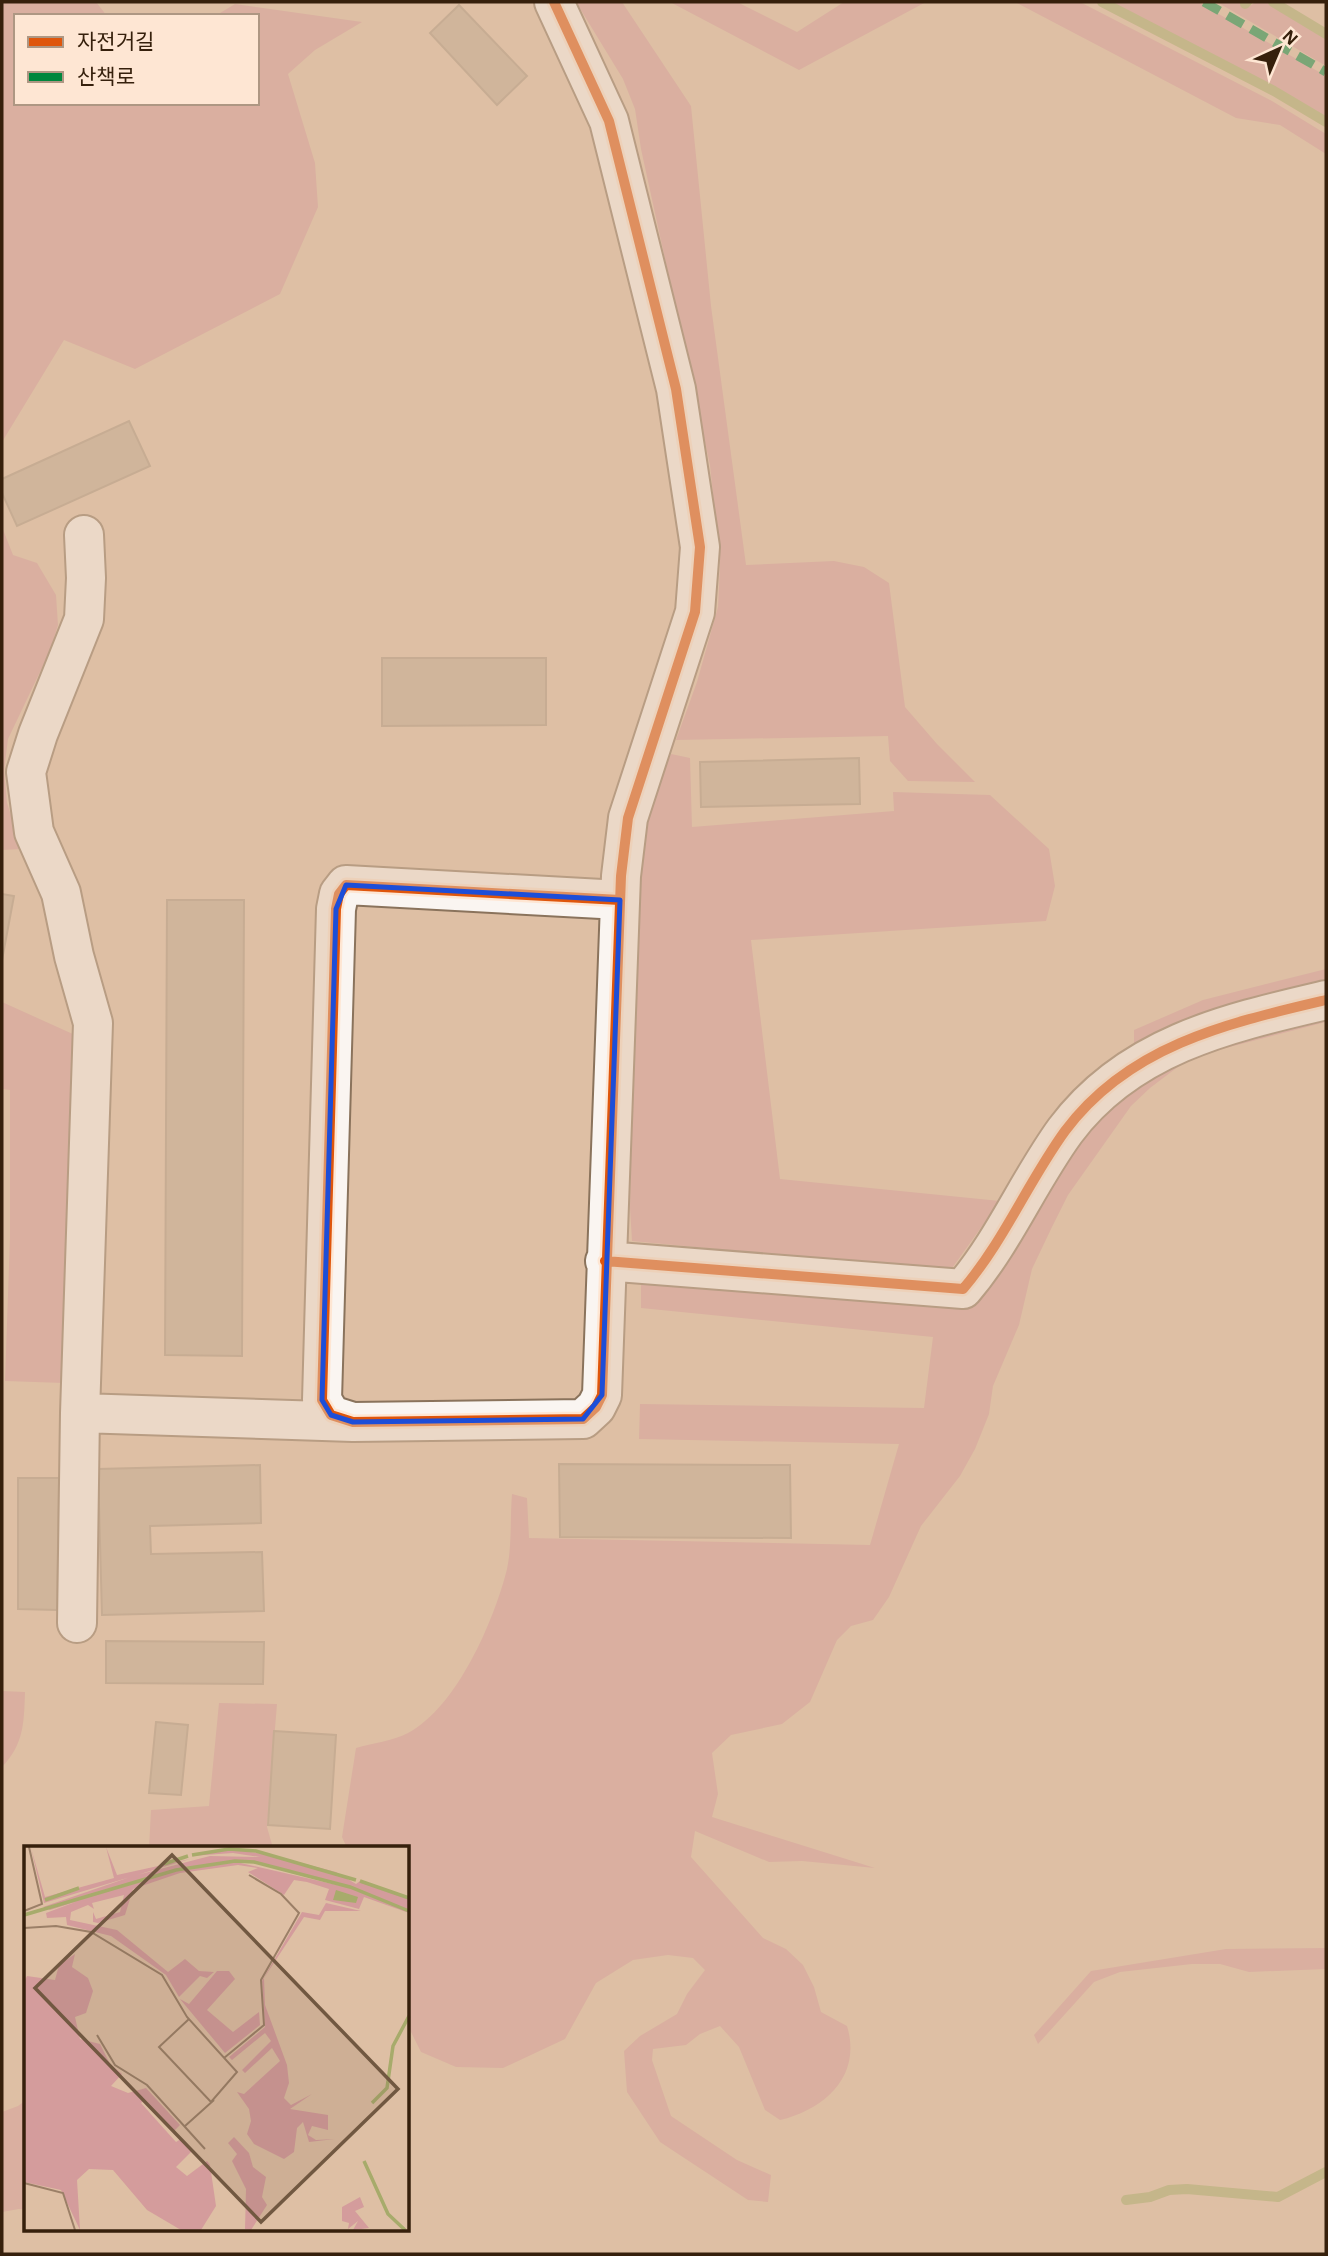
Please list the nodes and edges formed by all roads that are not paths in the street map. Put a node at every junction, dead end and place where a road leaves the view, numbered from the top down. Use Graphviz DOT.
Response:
graph roads {
  1 [pos="554,2"];
  2 [pos="83,535"];
  3 [pos="620,900"];
  4 [pos="1326,1000"];
  5 [pos="606,1261"];
  6 [pos="80,1413"];
  7 [pos="353,1422"];
  8 [pos="78,1623"];
  1 -- 3 [label="street"];
  2 -- 6 [label="street"];
  3 -- 5 [label="street"];
  3 -- 7 [label="street"];
  4 -- 5 [label="street"];
  5 -- 7 [label="street"];
  6 -- 7 [label="street"];
  6 -- 8 [label="street"];
}
